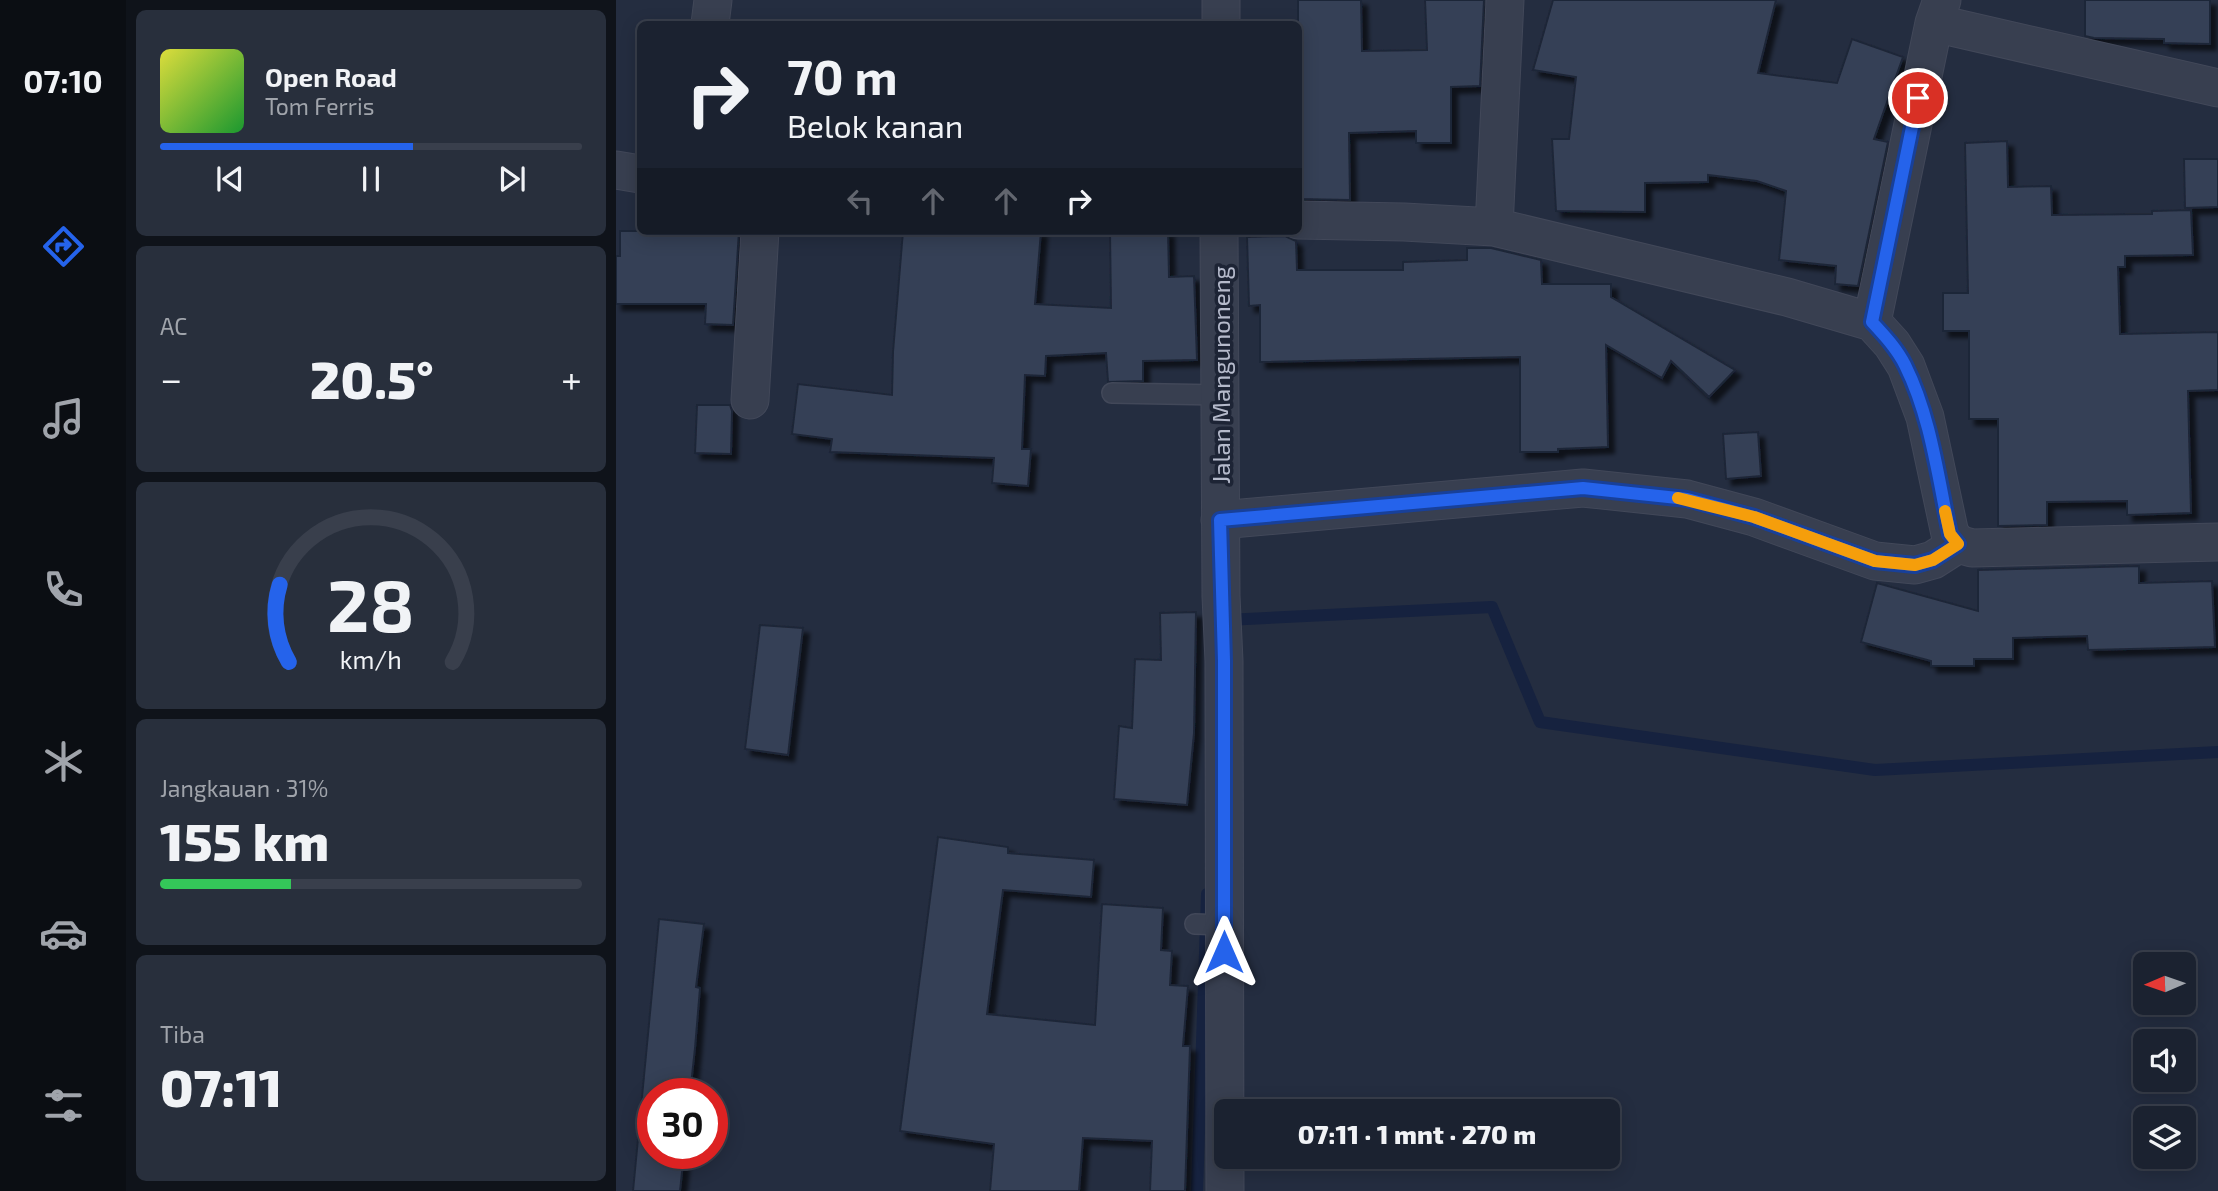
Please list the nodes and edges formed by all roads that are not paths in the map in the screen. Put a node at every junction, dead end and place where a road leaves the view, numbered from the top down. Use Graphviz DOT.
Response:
graph roads {
  1 [pos="713,0"];
  2 [pos="1222,0"];
  3 [pos="1505,0"];
  4 [pos="1938,11"];
  5 [pos="710,21"];
  6 [pos="1221,21"];
  7 [pos="2218,88"];
  8 [pos="616,170"];
  9 [pos="637,174"];
  10 [pos="1302,220"];
  11 [pos="1494,227"];
  12 [pos="760,235"];
  13 [pos="1219,235"];
  14 [pos="1872,322"];
  15 [pos="1112,393"];
  16 [pos="1220,395"];
  17 [pos="750,400"];
  18 [pos="1220,520"];
  19 [pos="2218,542"];
  20 [pos="1958,544"];
  21 [pos="1225,1191"];
  1 -- 5 [label="street"];
  2 -- 6 [label="street"];
  3 -- 11 [label="street"];
  4 -- 7 [label="street"];
  4 -- 14 [label="street"];
  8 -- 9 [label="street"];
  10 -- 11 [label="street"];
  11 -- 14 [label="street"];
  12 -- 17 [label="street"];
  13 -- 16 [label="street, Jalan Mangunoneng"];
  14 -- 20 [label="street"];
  15 -- 16 [label="lane"];
  16 -- 18 [label="street, Jalan Mangunoneng"];
  18 -- 20 [label="street"];
  18 -- 21 [label="street, Jalan Mangunoneng"];
  19 -- 20 [label="street"];
}
